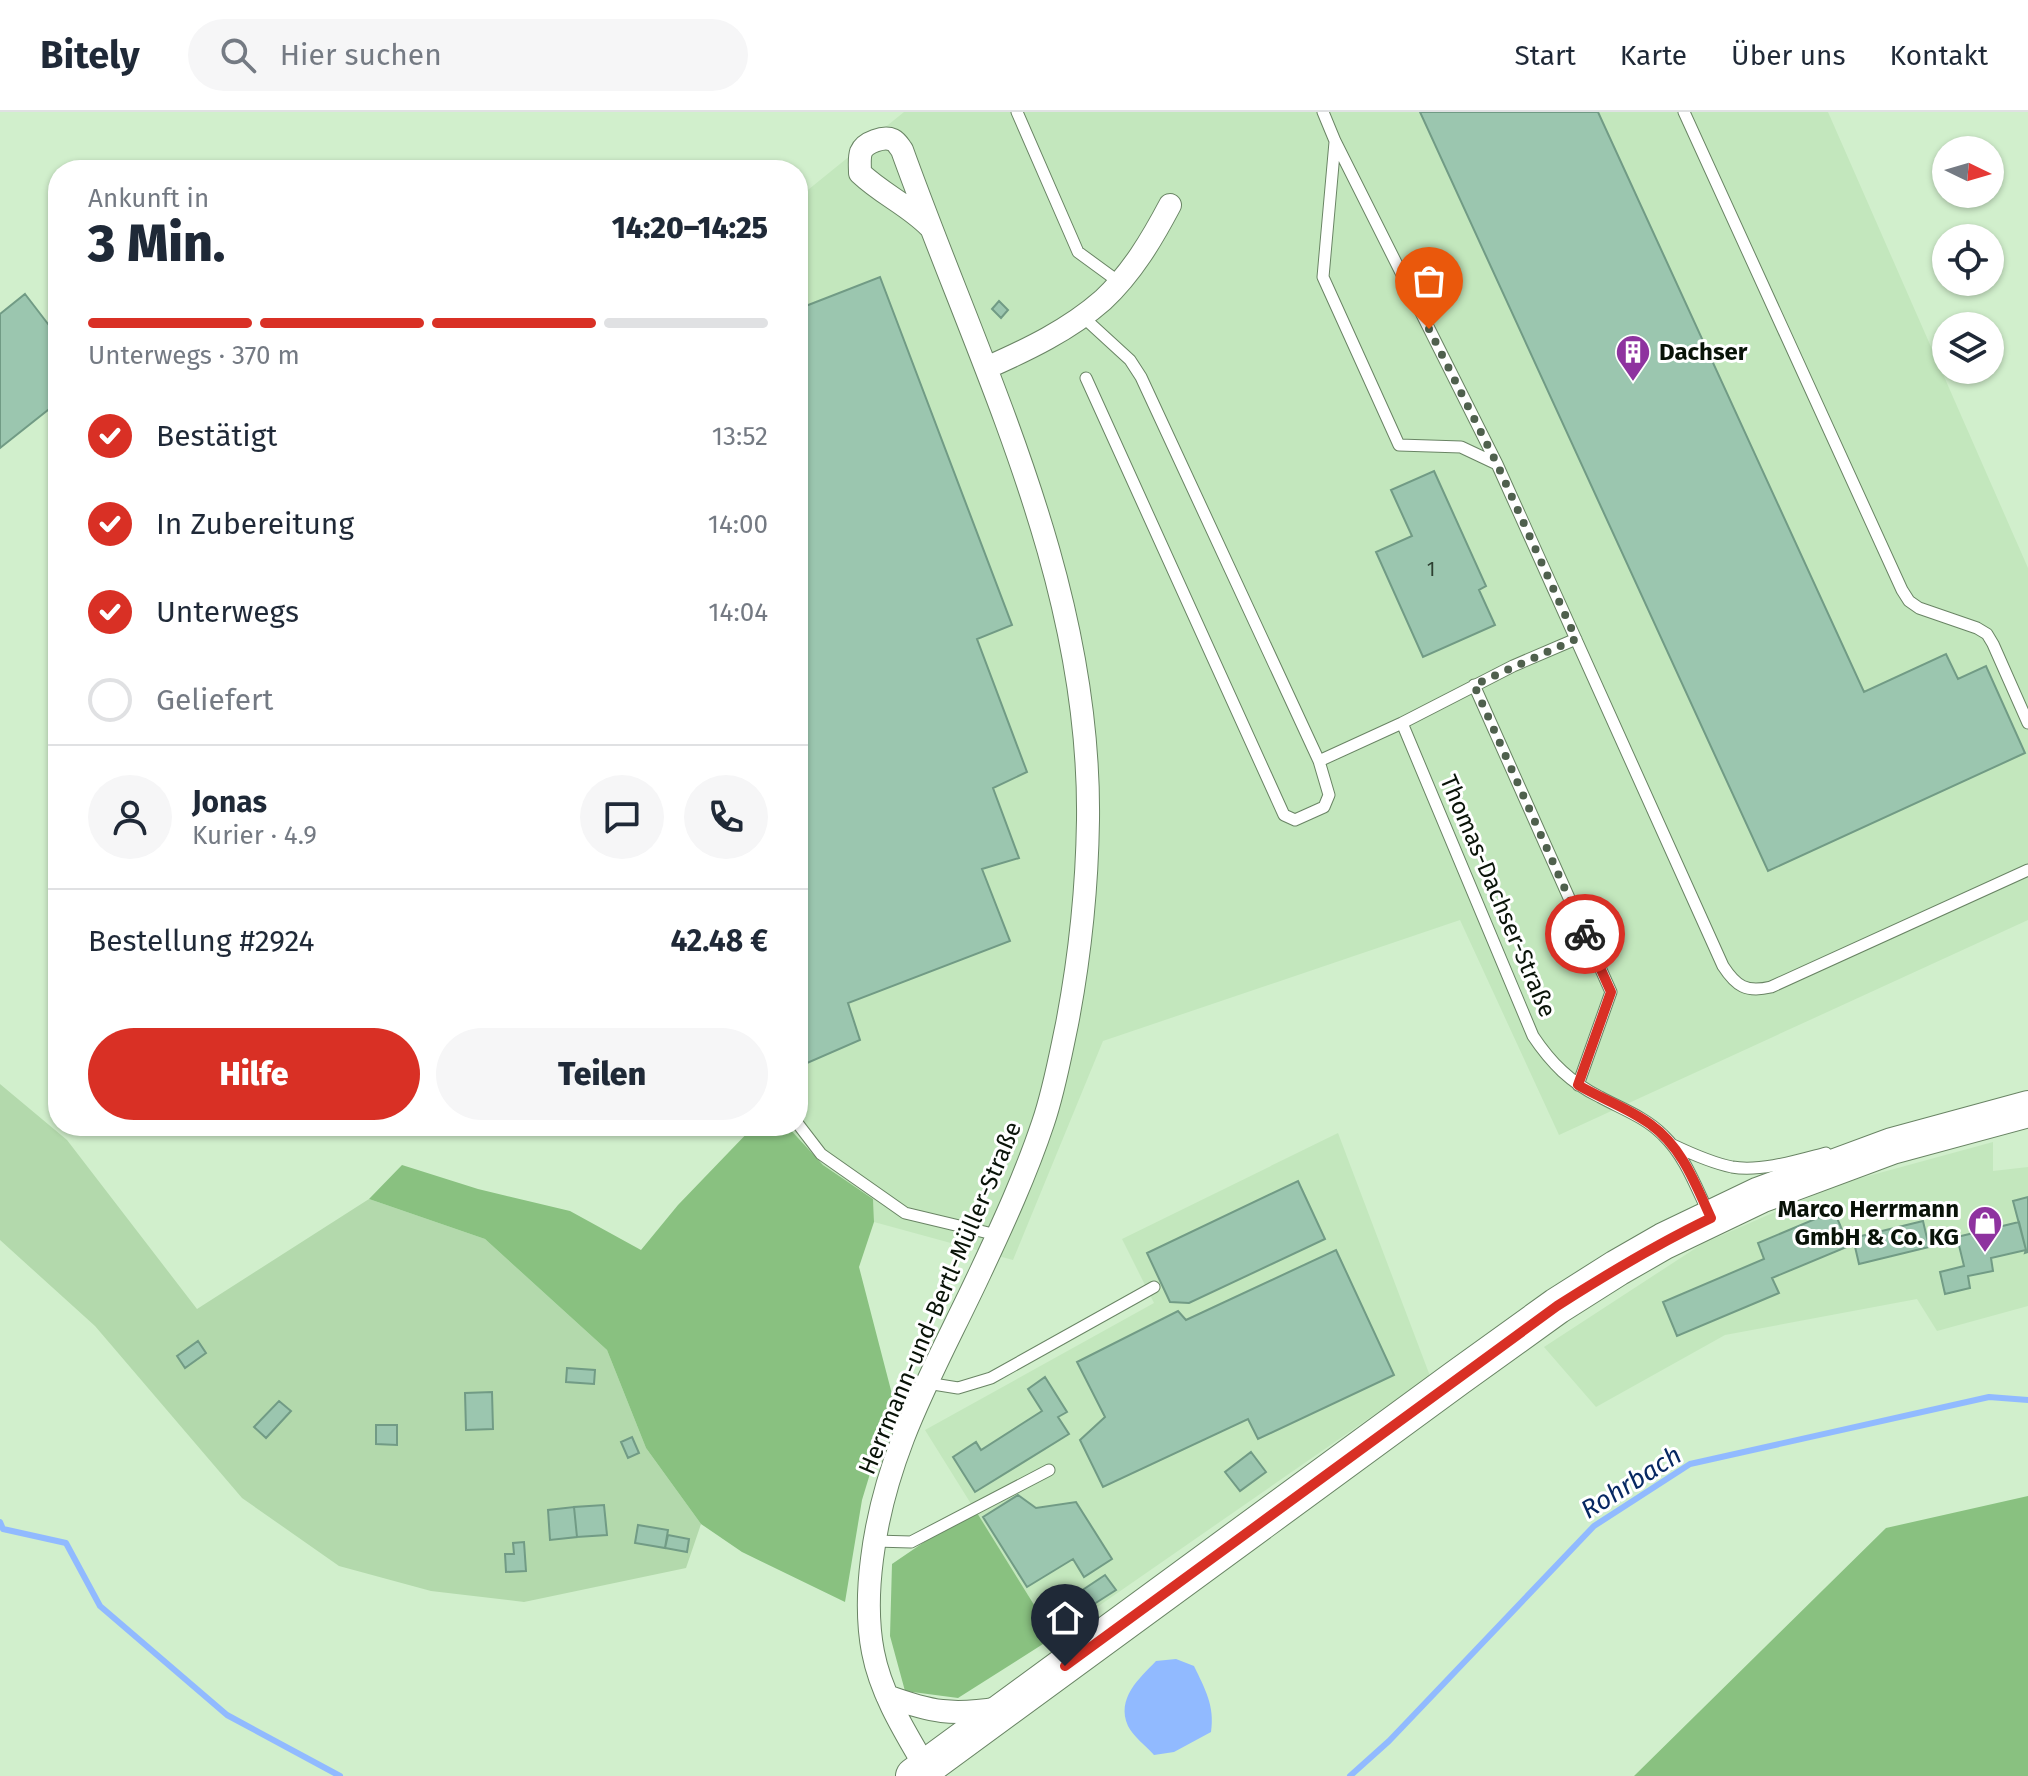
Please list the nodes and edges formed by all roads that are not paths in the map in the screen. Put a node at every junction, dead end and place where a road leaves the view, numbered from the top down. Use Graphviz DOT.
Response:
graph roads {
  1 [pos="1017,112"];
  2 [pos="1323,112"];
  3 [pos="1684,112"];
  4 [pos="1335,141"];
  5 [pos="1170,205"];
  6 [pos="929,226"];
  7 [pos="1119,282"];
  8 [pos="1082,316"];
  9 [pos="986,368"];
  10 [pos="1086,378"];
  11 [pos="1497,464"];
  12 [pos="1576,639"];
  13 [pos="1474,685"];
  14 [pos="1402,723"];
  15 [pos="2028,723"];
  16 [pos="1319,761"];
  17 [pos="2028,870"];
  18 [pos="1578,1085"];
  19 [pos="2028,1109"];
  20 [pos="807,1136"];
  21 [pos="1672,1145"];
  22 [pos="1892,1146"];
  23 [pos="1711,1218"];
  24 [pos="997,1235"];
  25 [pos="1154,1287"];
  26 [pos="926,1383"];
  27 [pos="1049,1470"];
  28 [pos="875,1541"];
  29 [pos="887,1696"];
  30 [pos="1010,1707"];
  31 [pos="920,1772"];
  1 -- 7 [label="lane"];
  2 -- 4 [label="lane"];
  3 -- 15 [label="lane"];
  4 -- 11 [label="lane"];
  4 -- 11 [label="lane"];
  5 -- 7 [label="street"];
  6 -- 9 [label="street, Herrmann-und-Bertl-Müller-Straße"];
  7 -- 8 [label="street"];
  8 -- 9 [label="street"];
  8 -- 16 [label="lane"];
  9 -- 24 [label="street, Herrmann-und-Bertl-Müller-Straße"];
  10 -- 16 [label="lane"];
  11 -- 12 [label="lane"];
  12 -- 13 [label="lane"];
  12 -- 17 [label="lane"];
  13 -- 14 [label="lane"];
  13 -- 18 [label="lane"];
  14 -- 16 [label="lane"];
  14 -- 18 [label="lane, Thomas-Dachser-Straße"];
  18 -- 21 [label="lane, Thomas-Dachser-Straße"];
  19 -- 22 [label="main road"];
  20 -- 24 [label="lane"];
  21 -- 22 [label="lane"];
  21 -- 23 [label="lane"];
  22 -- 23 [label="main road"];
  23 -- 30 [label="main road"];
  24 -- 26 [label="street, Herrmann-und-Bertl-Müller-Straße"];
  25 -- 26 [label="lane"];
  26 -- 28 [label="street, Herrmann-und-Bertl-Müller-Straße"];
  27 -- 28 [label="lane"];
  28 -- 29 [label="street, Herrmann-und-Bertl-Müller-Straße"];
  29 -- 30 [label="street"];
  29 -- 31 [label="street, Herrmann-und-Bertl-Müller-Straße"];
  30 -- 31 [label="main road"];
}
